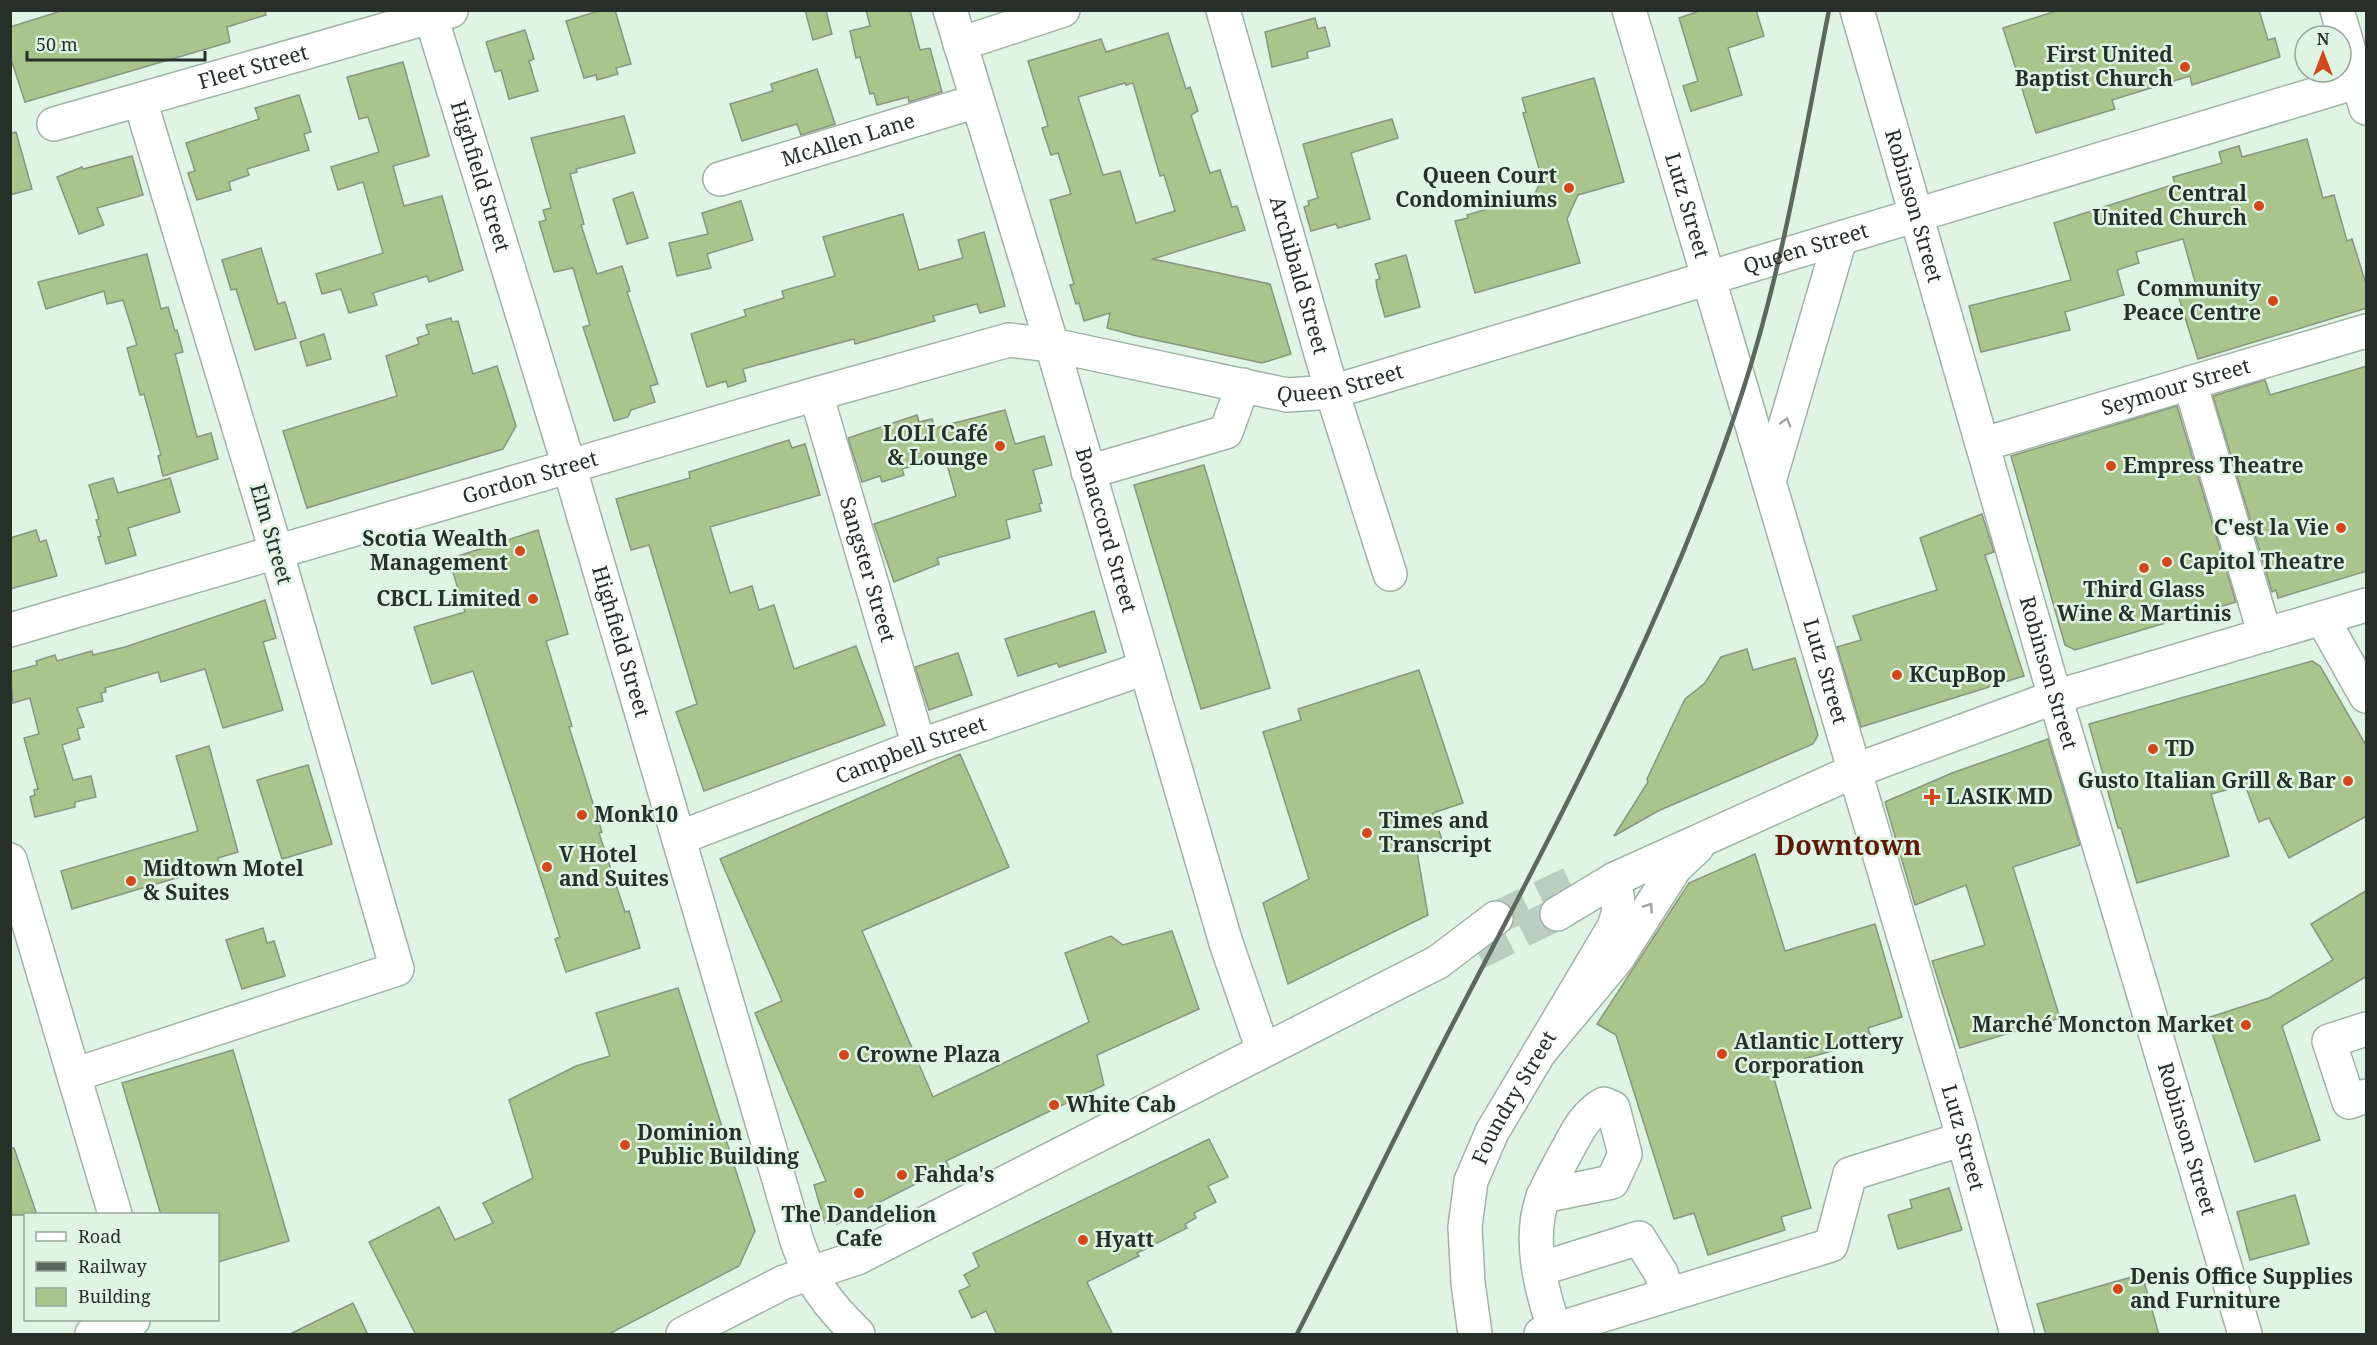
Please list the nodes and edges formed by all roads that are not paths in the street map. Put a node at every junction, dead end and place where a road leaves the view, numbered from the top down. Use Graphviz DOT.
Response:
graph roads {
  1 [pos="950,10"];
  2 [pos="1063,10"];
  3 [pos="1223,10"];
  4 [pos="1629,10"];
  5 [pos="1857,10"];
  6 [pos="2337,10"];
  7 [pos="437,13"];
  8 [pos="960,44"];
  9 [pos="2364,90"];
  10 [pos="140,100"];
  11 [pos="977,101"];
  12 [pos="54,124"];
  13 [pos="720,179"];
  14 [pos="1918,216"];
  15 [pos="1840,239"];
  16 [pos="1710,279"];
  17 [pos="2367,331"];
  18 [pos="1052,345"];
  19 [pos="2190,383"];
  20 [pos="1243,385"];
  21 [pos="1332,392"];
  22 [pos="816,394"];
  23 [pos="1984,444"];
  24 [pos="569,466"];
  25 [pos="1089,472"];
  26 [pos="1770,478"];
  27 [pos="277,554"];
  28 [pos="1390,574"];
  29 [pos="2367,605"];
  30 [pos="2322,618"];
  31 [pos="10,630"];
  32 [pos="2265,635"];
  33 [pos="1145,668"];
  34 [pos="2367,696"];
  35 [pos="2055,697"];
  36 [pos="919,746"];
  37 [pos="1854,771"];
  38 [pos="1717,833"];
  39 [pos="679,838"];
  40 [pos="10,860"];
  41 [pos="1615,879"];
  42 [pos="1573,882"];
  43 [pos="1557,914"];
  44 [pos="1496,918"];
  45 [pos="1478,953"];
  46 [pos="1438,962"];
  47 [pos="2367,1029"];
  48 [pos="1263,1050"];
  49 [pos="1538,1054"];
  50 [pos="74,1075"];
  51 [pos="2367,1096"];
  52 [pos="1963,1139"];
  53 [pos="1543,1196"];
  54 [pos="114,1213"];
  55 [pos="1540,1269"];
  56 [pos="808,1274"];
  57 [pos="1668,1295"];
  58 [pos="130,1321"];
  59 [pos="1548,1332"];
  60 [pos="92,1335"];
  61 [pos="683,1335"];
  62 [pos="858,1335"];
  63 [pos="1475,1335"];
  64 [pos="2017,1335"];
  65 [pos="2246,1335"];
  1 -- 8 [label="street, Bonaccord Street"];
  2 -- 8 [label="street"];
  3 -- 21 [label="street, Archibald Street"];
  4 -- 16 [label="street, Lutz Street"];
  5 -- 14 [label="street, Robinson Street"];
  6 -- 9 [label="street"];
  7 -- 10 [label="street, Fleet Street"];
  7 -- 24 [label="street, Highfield Street"];
  8 -- 11 [label="street, Bonaccord Street"];
  9 -- 14 [label="street, Queen Street"];
  10 -- 12 [label="street, Fleet Street"];
  10 -- 27 [label="street, Elm Street"];
  11 -- 13 [label="street, McAllen Lane"];
  11 -- 18 [label="street, Bonaccord Street"];
  14 -- 15 [label="street, Queen Street"];
  14 -- 23 [label="street, Robinson Street"];
  15 -- 16 [label="street, Queen Street"];
  26 -- 15 [label="street, one-way"];
  16 -- 21 [label="street, Queen Street"];
  16 -- 26 [label="street, Lutz Street"];
  17 -- 19 [label="street, Seymour Street"];
  18 -- 20 [label="street, Queen Street"];
  18 -- 22 [label="street, Gordon Street"];
  18 -- 25 [label="street, Bonaccord Street"];
  19 -- 23 [label="street, Seymour Street"];
  19 -- 32 [label="street"];
  20 -- 21 [label="street, Queen Street"];
  20 -- 25 [label="street"];
  21 -- 28 [label="street, Archibald Street"];
  22 -- 24 [label="street, Gordon Street"];
  22 -- 36 [label="street, Sangster Street"];
  23 -- 35 [label="street, Robinson Street"];
  24 -- 27 [label="street, Gordon Street"];
  24 -- 39 [label="street, Highfield Street"];
  25 -- 33 [label="street, Bonaccord Street"];
  26 -- 37 [label="street, Lutz Street"];
  27 -- 31 [label="street, Gordon Street"];
  27 -- 50 [label="street, Elm Street"];
  29 -- 30 [label="street"];
  30 -- 32 [label="street"];
  30 -- 34 [label="street"];
  32 -- 35 [label="street"];
  33 -- 36 [label="street, Campbell Street"];
  33 -- 48 [label="street, Bonaccord Street"];
  35 -- 37 [label="street"];
  35 -- 65 [label="street, Robinson Street"];
  36 -- 39 [label="street, Campbell Street"];
  37 -- 38 [label="street"];
  37 -- 52 [label="street, Lutz Street"];
  38 -- 41 [label="street"];
  49 -- 38 [label="street, one-way"];
  39 -- 56 [label="street, Highfield Street"];
  40 -- 50 [label="street"];
  41 -- 42 [label="street"];
  41 -- 43 [label="street"];
  41 -- 49 [label="street, Foundry Street"];
  44 -- 46 [label="street"];
  45 -- 46 [label="street"];
  46 -- 48 [label="street"];
  47 -- 51 [label="street"];
  48 -- 56 [label="street"];
  49 -- 63 [label="street, Foundry Street"];
  50 -- 54 [label="street"];
  52 -- 57 [label="street"];
  52 -- 64 [label="street, Lutz Street"];
  53 -- 55 [label="street"];
  55 -- 57 [label="street"];
  55 -- 59 [label="street"];
  56 -- 61 [label="street"];
  56 -- 62 [label="street, Highfield Street"];
  57 -- 59 [label="street"];
  58 -- 60 [label="street"];
}
